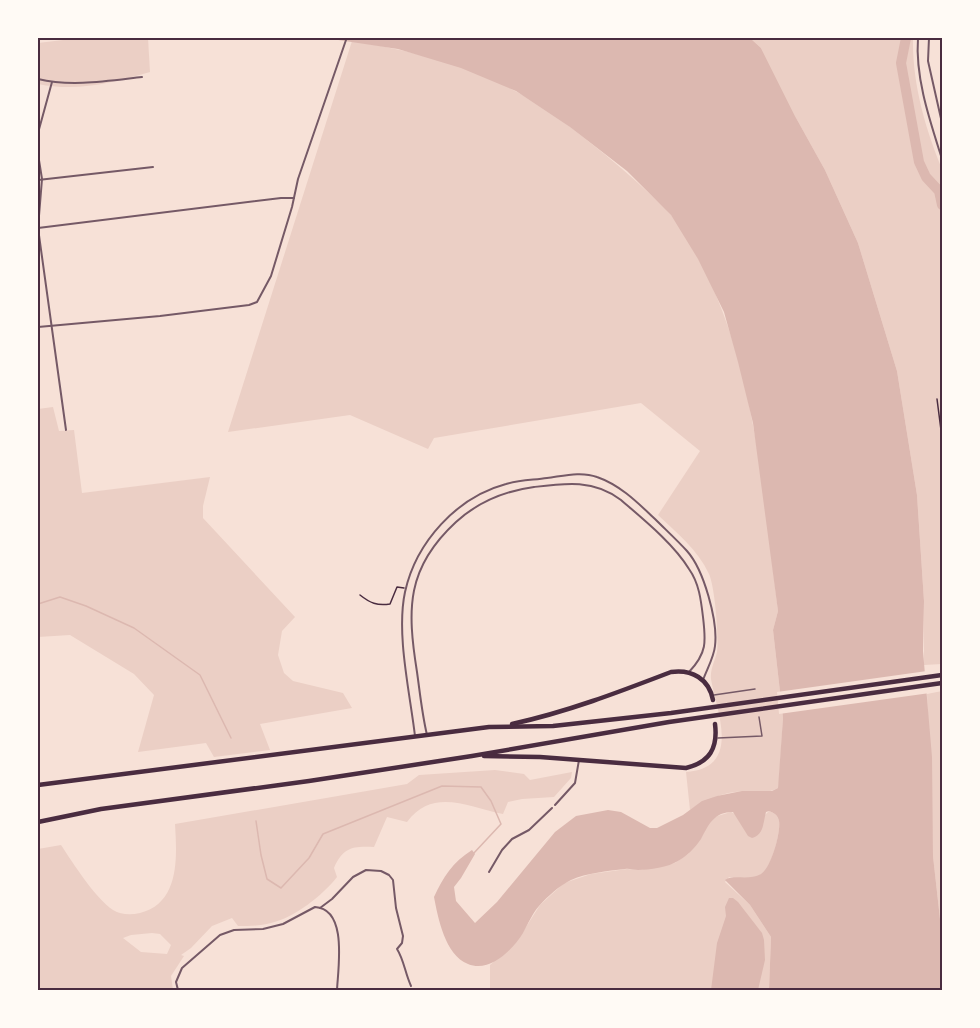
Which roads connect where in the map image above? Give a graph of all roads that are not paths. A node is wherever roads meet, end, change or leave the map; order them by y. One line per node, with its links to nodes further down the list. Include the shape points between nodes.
1 (918, 38): 10 (street, via 920,74)
2 (929, 38): 7 (street, via 928,61)
3 (346, 40): 14 (street)
4 (142, 77): 6 (street)
5 (38, 79): 6 (street)
6 (52, 82): 8 (street)
7 (942, 123)
8 (38, 133)
9 (38, 154): 12 (street)
10 (942, 159)
11 (153, 167): 12 (street)
12 (42, 179): 13 (street); 15 (street)
13 (38, 180)
14 (294, 198): 15 (street); 16 (street, via 271,276 257,302 160,316)
15 (38, 228): 16 (street)
16 (50, 325): 17 (street); 18 (street)
17 (38, 327)
18 (66, 430)
19 (530, 480): 20 (street); 21 (street, via 591,475); 23 (street, via 508,483 479,495)
20 (530, 488): 22 (street, via 584,483 612,493); 24 (street, via 501,493 488,500)
21 (634, 499): 22 (street); 29 (street, via 688,552 705,582 715,638)
22 (628, 506): 27 (street, via 683,560 696,584 705,646)
23 (431, 536): 24 (street); 25 (street, via 411,568 403,604)
24 (438, 540): 26 (street, via 417,577 411,603)
25 (402, 634): 26 (street); 37 (street)
26 (411, 634): 36 (street)
27 (689, 672): 29 (highway); 35 (highway, via 671,672 542,718)
28 (942, 675): 35 (highway, via 671,713 553,726)
29 (703, 680): 32 (highway)
30 (942, 683): 39 (highway)
31 (755, 689): 32 (lane)
32 (713, 698)
33 (759, 717): 38 (lane, via 762,736)
34 (715, 724): 38 (highway)
35 (501, 726): 36 (highway)
36 (427, 735): 37 (highway)
37 (415, 736): 41 (highway)
38 (717, 738): 40 (highway, via 702,762 686,768)
39 (472, 756): 40 (highway); 44 (highway, via 101,809)
40 (579, 760): 42 (street, via 575,783)
41 (38, 785)
42 (555, 805)
43 (552, 808): 45 (street, via 529,830 512,839)
44 (38, 822)
45 (489, 872)
46 (320, 908): 47 (street, via 366,870 389,875 403,936 397,949); 48 (street, via 283,924 220,935 182,968 176,982); 49 (street, via 333,916 339,942)
47 (411, 986)
48 (178, 990)
49 (337, 990)

